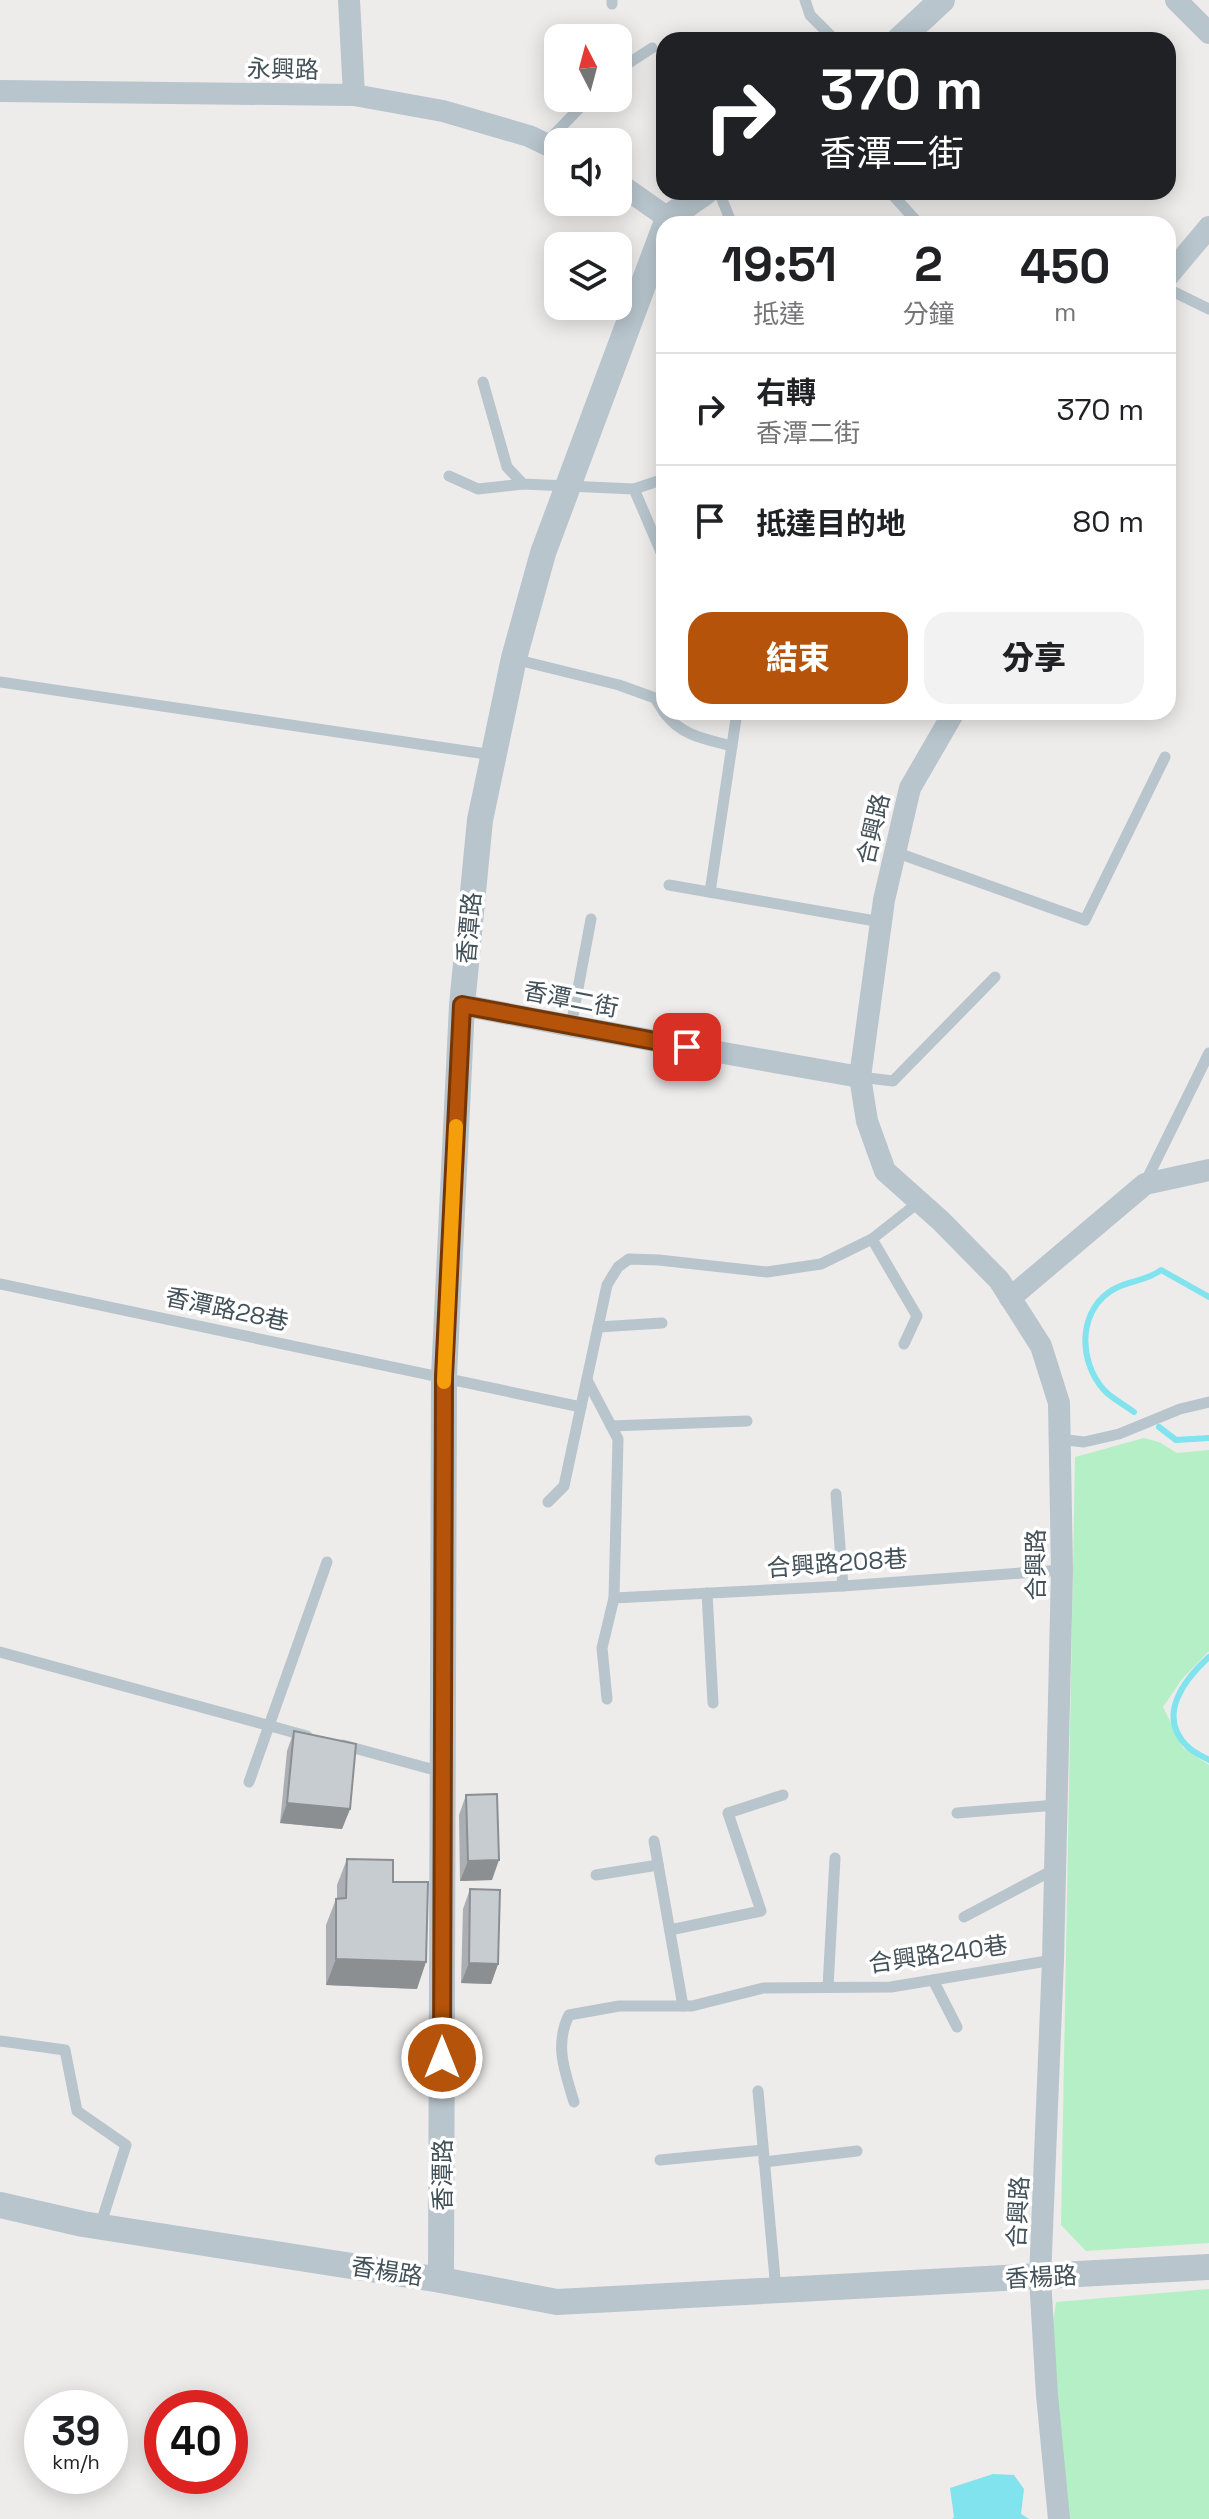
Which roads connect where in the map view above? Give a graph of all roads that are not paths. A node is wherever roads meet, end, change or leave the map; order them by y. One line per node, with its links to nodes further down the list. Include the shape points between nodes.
1 (349, 0): 11 (street)
2 (805, 0): 5 (lane, via 810,15)
3 (942, 0): 6 (street)
4 (1176, 0): 7 (street)
5 (827, 32)
6 (908, 32)
7 (1209, 33)
8 (652, 48): 9 (lane)
9 (632, 61)
10 (0, 91): 11 (street, 永興路)
11 (354, 95): 14 (street, 永興路, via 443,111)
12 (578, 112): 13 (lane)
13 (566, 128)
14 (544, 143)
15 (632, 195): 18 (street)
16 (695, 200): 19 (street)
17 (897, 200): 20 (lane)
18 (657, 216)
19 (676, 216)
20 (912, 216)
21 (1206, 234): 23 (street)
22 (656, 251): 30 (street, 香潭路)
23 (1176, 267)
24 (1176, 293): 25 (lane)
25 (1209, 309)
26 (483, 382): 29 (lane, via 507,467)
27 (449, 476): 29 (lane, via 478,489)
28 (656, 482): 31 (lane)
29 (523, 484): 30 (lane)
30 (570, 484): 31 (lane); 33 (street, 香潭路, via 543,553)
31 (634, 489): 32 (lane)
32 (656, 528)
33 (514, 658): 35 (lane); 40 (street, 香潭路)
34 (0, 682): 40 (lane)
35 (656, 700)
36 (670, 720): 39 (lane, via 689,735)
37 (736, 720): 39 (lane)
38 (949, 720): 42 (street, 合興路, via 910,788)
39 (732, 746): 44 (lane)
40 (493, 755): 48 (street, 香潭路, via 480,820)
41 (1165, 757): 42 (lane, via 1085,920)
42 (895, 852): 46 (street, 合興路)
43 (669, 885): 44 (lane)
44 (710, 892): 46 (lane)
45 (591, 919): 49 (lane)
46 (881, 922): 51 (street, 合興路)
47 (995, 977): 51 (lane, via 893,1081)
48 (462, 1005): 49 (street, 香潭二街); 61 (street, 香潭路)
49 (571, 1026): 51 (street, 香潭二街)
50 (1209, 1053): 53 (lane)
51 (860, 1077): 54 (street, 合興路, via 867,1121 885,1171)
52 (1209, 1170): 53 (street)
53 (1145, 1184): 57 (street)
54 (919, 1202): 55 (lane); 57 (street, 合興路, via 999,1280)
55 (872, 1239): 59 (lane, via 821,1264 767,1272 629,1259 607,1285); 60 (lane, via 917,1316)
56 (0, 1284): 61 (lane, 香潭路28巷)
57 (1010, 1298): 67 (street, 合興路, via 1041,1346 1059,1403)
58 (662, 1323): 59 (lane)
59 (598, 1327): 62 (lane)
60 (904, 1344)
61 (444, 1376): 64 (lane, 香潭路28巷); 81 (street, 香潭路)
62 (587, 1380): 64 (lane); 66 (lane)
63 (1209, 1402): 67 (lane, via 1119,1434 1084,1442)
64 (581, 1407): 69 (lane, via 564,1486)
65 (747, 1421): 66 (lane)
66 (611, 1426): 74 (lane, via 618,1439)
67 (1059, 1439): 71 (street, 合興路)
68 (836, 1494): 72 (lane)
69 (548, 1502)
70 (327, 1562): 78 (lane)
71 (1062, 1570): 72 (lane, 合興路208巷); 84 (street, 合興路)
72 (843, 1586): 73 (lane, 合興路208巷)
73 (707, 1593): 74 (lane, 合興路208巷); 77 (lane)
74 (614, 1598): 76 (lane, via 602,1648)
75 (0, 1652): 78 (lane)
76 (607, 1699)
77 (713, 1703)
78 (269, 1725): 79 (lane); 82 (lane)
79 (313, 1737)
80 (327, 1741): 81 (lane)
81 (443, 1773): 108 (street, 香潭路)
82 (249, 1782)
83 (783, 1795): 92 (lane, via 728,1813 761,1911)
84 (1056, 1805): 85 (lane); 89 (street, 合興路)
85 (957, 1813)
86 (654, 1841): 88 (lane)
87 (835, 1858): 95 (lane)
88 (658, 1865): 90 (lane); 92 (lane)
89 (1055, 1869): 91 (lane); 93 (street, 合興路)
90 (596, 1875)
91 (964, 1917)
92 (670, 1930): 96 (lane)
93 (1053, 1960): 94 (lane, 合興路240巷); 107 (street, 合興路)
94 (933, 1980): 95 (lane, 合興路240巷, via 891,1987); 97 (lane)
95 (828, 1987): 96 (lane, 合興路240巷, via 763,1988)
96 (683, 2006): 100 (lane, 合興路240巷, via 619,2006 569,2015 562,2029 561,2060)
97 (957, 2027)
98 (0, 2041): 105 (lane, via 65,2050 77,2111 126,2145)
99 (758, 2091): 102 (lane)
100 (574, 2102)
101 (857, 2151): 102 (lane)
102 (764, 2156): 103 (lane); 109 (lane)
103 (660, 2160)
104 (0, 2205): 105 (street, 香楊路)
105 (99, 2226): 108 (street, 香楊路)
106 (1209, 2267): 107 (street, 香楊路)
107 (1040, 2278): 109 (street, 香楊路); 110 (street, 合興路)
108 (441, 2280): 109 (street, 香楊路, via 557,2302)
109 (776, 2291)
110 (1059, 2519)

